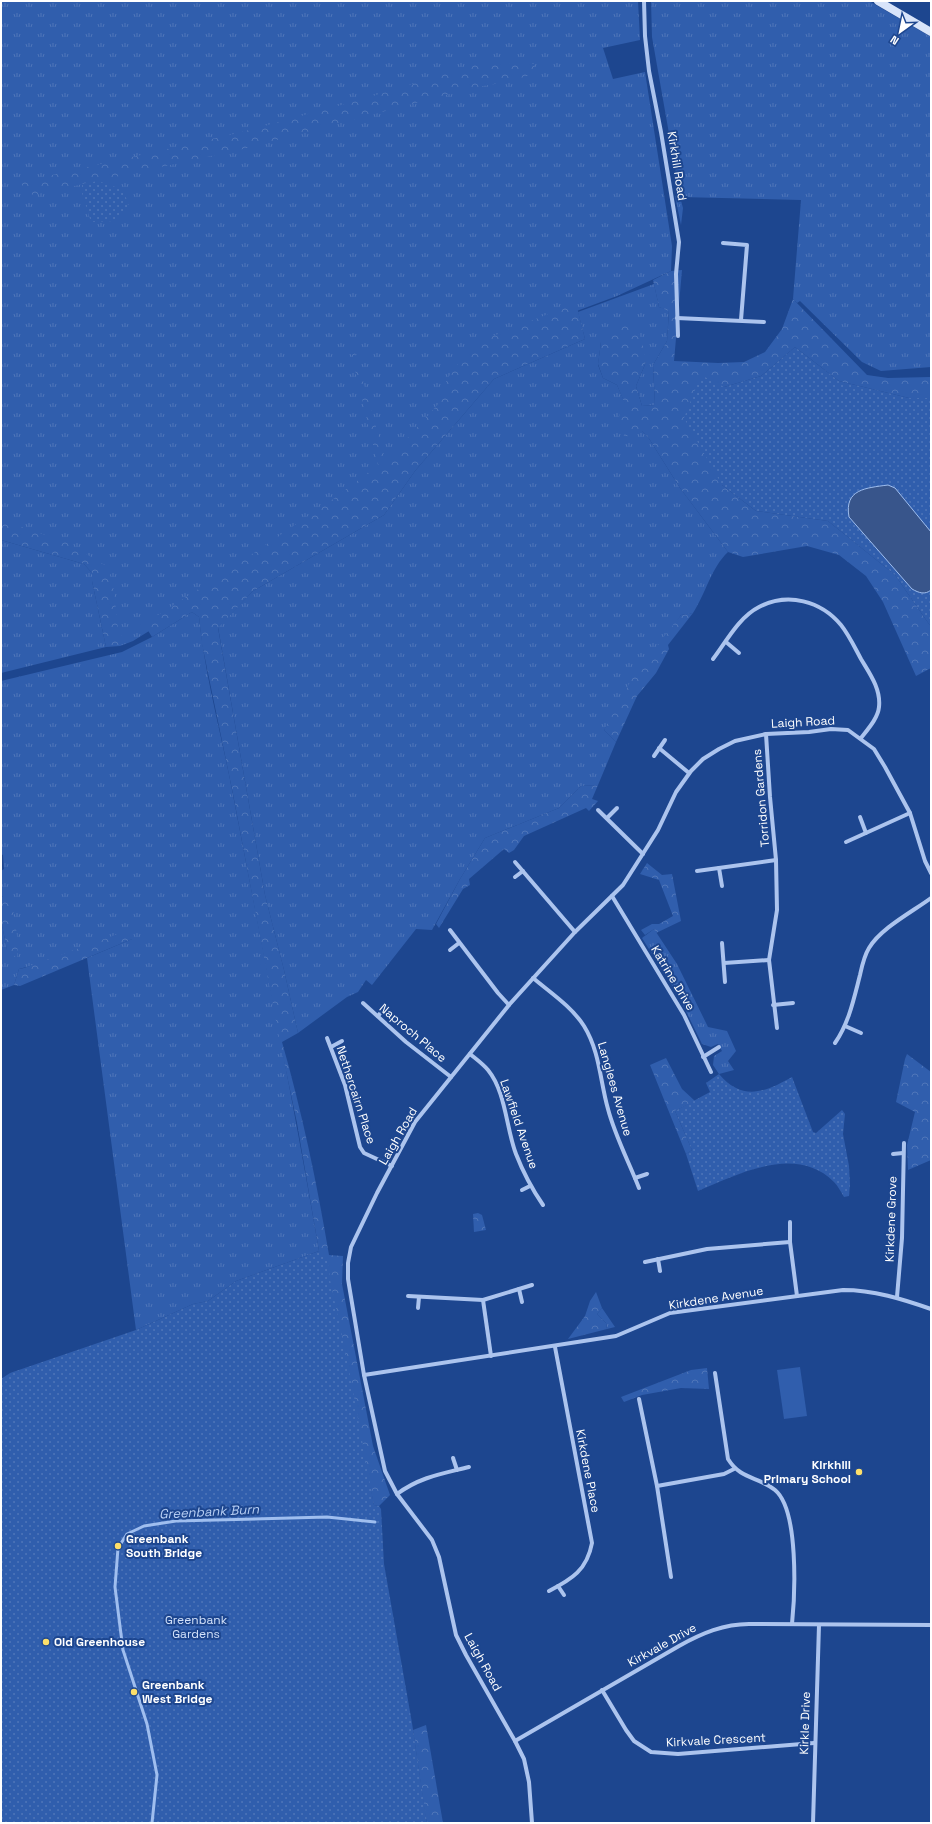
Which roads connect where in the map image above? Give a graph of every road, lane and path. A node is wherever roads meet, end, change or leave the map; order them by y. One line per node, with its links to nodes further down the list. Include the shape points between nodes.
1 (644, 1): 5 (street, Kirkhill Road, via 649,71 679,242 676,274)
2 (878, 1): 3 (street)
3 (931, 32)
4 (723, 243): 6 (street, via 747,245)
5 (677, 318): 6 (street); 8 (street, Kirkhill Road)
6 (742, 320): 7 (street)
7 (764, 322)
8 (678, 336)
9 (726, 642): 10 (street); 11 (street); 13 (street, via 746,617 758,607 773,602 787,599 804,601 825,610 842,626 878,692 879,708)
10 (739, 653)
11 (713, 659)
12 (766, 734): 13 (street, Laigh Road, via 831,729 848,730); 17 (street, Laigh Road, via 735,741 719,749 703,759); 26 (street, Torridon Gardens)
13 (861, 738): 20 (street, Laigh Road, via 874,749)
14 (665, 740): 15 (street)
15 (659, 748): 16 (street); 17 (street)
16 (654, 756)
17 (689, 773): 25 (street, Laigh Road)
18 (617, 808): 22 (street)
19 (598, 810): 22 (street)
20 (910, 813): 23 (street); 31 (street, Laigh Road)
21 (860, 817): 23 (street)
22 (607, 818): 25 (street)
23 (866, 833): 24 (street)
24 (846, 842)
25 (642, 854): 34 (street, Laigh Road, via 629,876)
26 (776, 860): 28 (street, Torridon Gardens); 41 (street, Torridon Gardens, via 777,910)
27 (515, 862): 29 (street)
28 (719, 868): 30 (street, Torridon Gardens); 33 (street)
29 (523, 871): 32 (street); 37 (street)
30 (697, 871)
31 (931, 873)
32 (515, 877)
33 (722, 886)
34 (612, 896): 37 (street, Laigh Road); 60 (street, Katrine Drive, via 684,1015)
35 (931, 898): 51 (street, via 884,932 869,947)
36 (450, 930): 38 (street)
37 (574, 932): 43 (street, Laigh Road)
38 (459, 943): 40 (street); 47 (street)
39 (722, 943): 42 (street)
40 (450, 950)
41 (769, 960): 42 (street); 48 (street, Torridon Gardens)
42 (724, 963): 44 (street)
43 (533, 978): 47 (street, Laigh Road); 68 (street, Langlees Avenue, via 573,1012 590,1035 607,1107)
44 (725, 982)
45 (793, 1003): 48 (street)
46 (364, 1004): 50 (street, Naproch Place)
47 (509, 1005): 59 (street, Laigh Road)
48 (774, 1005): 52 (street, Torridon Gardens)
49 (386, 1006): 50 (street)
50 (378, 1016): 62 (street, Naproch Place)
51 (845, 1026): 53 (street); 56 (street)
52 (777, 1028)
53 (861, 1033)
54 (327, 1038): 57 (street, Nethercairn Place)
55 (342, 1042): 57 (street)
56 (835, 1043)
57 (331, 1047): 66 (street, Nethercairn Place, via 345,1085 360,1147 364,1153)
58 (719, 1047): 60 (street)
59 (470, 1054): 62 (street, Laigh Road); 69 (street, Lawfield Avenue, via 488,1070 493,1079 503,1104 508,1131)
60 (703, 1056): 61 (street, Katrine Drive)
61 (711, 1072)
62 (451, 1077): 66 (street, Laigh Road, via 415,1122)
63 (904, 1143): 64 (street, Kirkdene Grove)
64 (903, 1153): 65 (street); 83 (street, Kirkdene Grove, via 902,1238)
65 (893, 1154)
66 (392, 1166): 91 (street, Laigh Road, via 360,1226 348,1263 348,1279)
67 (647, 1174): 68 (street)
68 (635, 1178): 70 (street, Langlees Avenue)
69 (530, 1186): 71 (street, Lawfield Avenue); 72 (street, Lawfield Avenue)
70 (639, 1188)
71 (522, 1190)
72 (543, 1205)
73 (790, 1222): 74 (street)
74 (790, 1242): 75 (street, via 707,1249); 82 (street)
75 (658, 1260): 76 (street); 77 (street)
76 (645, 1262)
77 (660, 1270)
78 (532, 1285): 79 (street)
79 (519, 1289): 84 (street); 85 (street)
80 (408, 1296): 81 (street)
81 (419, 1296): 84 (street); 86 (street)
82 (797, 1296): 83 (street, Kirkdene Avenue, via 858,1290); 88 (street, Kirkdene Avenue, via 670,1313 616,1336)
83 (896, 1297): 87 (street, Kirkdene Avenue)
84 (483, 1300): 89 (street)
85 (522, 1302)
86 (418, 1308)
87 (931, 1309)
88 (555, 1347): 89 (street, Kirkdene Avenue); 100 (street, Kirkdene Place, via 592,1543 589,1557 583,1567)
89 (491, 1356): 91 (street, Kirkdene Avenue)
90 (715, 1373): 95 (street, via 725,1450)
91 (364, 1375): 98 (street, Laigh Road, via 385,1470)
92 (639, 1399): 97 (street)
93 (453, 1458): 96 (street)
94 (469, 1467): 96 (street)
95 (734, 1469): 97 (street, via 724,1474); 103 (street, via 745,1476 764,1482 776,1491 787,1512 795,1557)
96 (457, 1470): 98 (street, via 424,1478)
97 (657, 1486): 99 (street)
98 (397, 1494): 107 (street, Laigh Road, via 432,1540 439,1557 456,1634)
99 (671, 1577)
100 (558, 1586): 101 (street, Kirkdene Place); 102 (street)
101 (549, 1591)
102 (564, 1595)
103 (792, 1624): 104 (street, Kirkvale Drive); 106 (street, Kirkvale Drive, via 724,1626 699,1635)
104 (819, 1625): 105 (street, Kirkvale Drive); 108 (street, Kirkle Drive)
105 (931, 1625)
106 (602, 1690): 107 (street, Kirkvale Drive); 108 (street, Kirkvale Crescent, via 634,1741 651,1752 678,1754)
107 (515, 1741): 109 (street, Laigh Road, via 524,1759 529,1782)
108 (814, 1743): 110 (street, Kirkle Drive)
109 (532, 1823)
110 (813, 1823)

